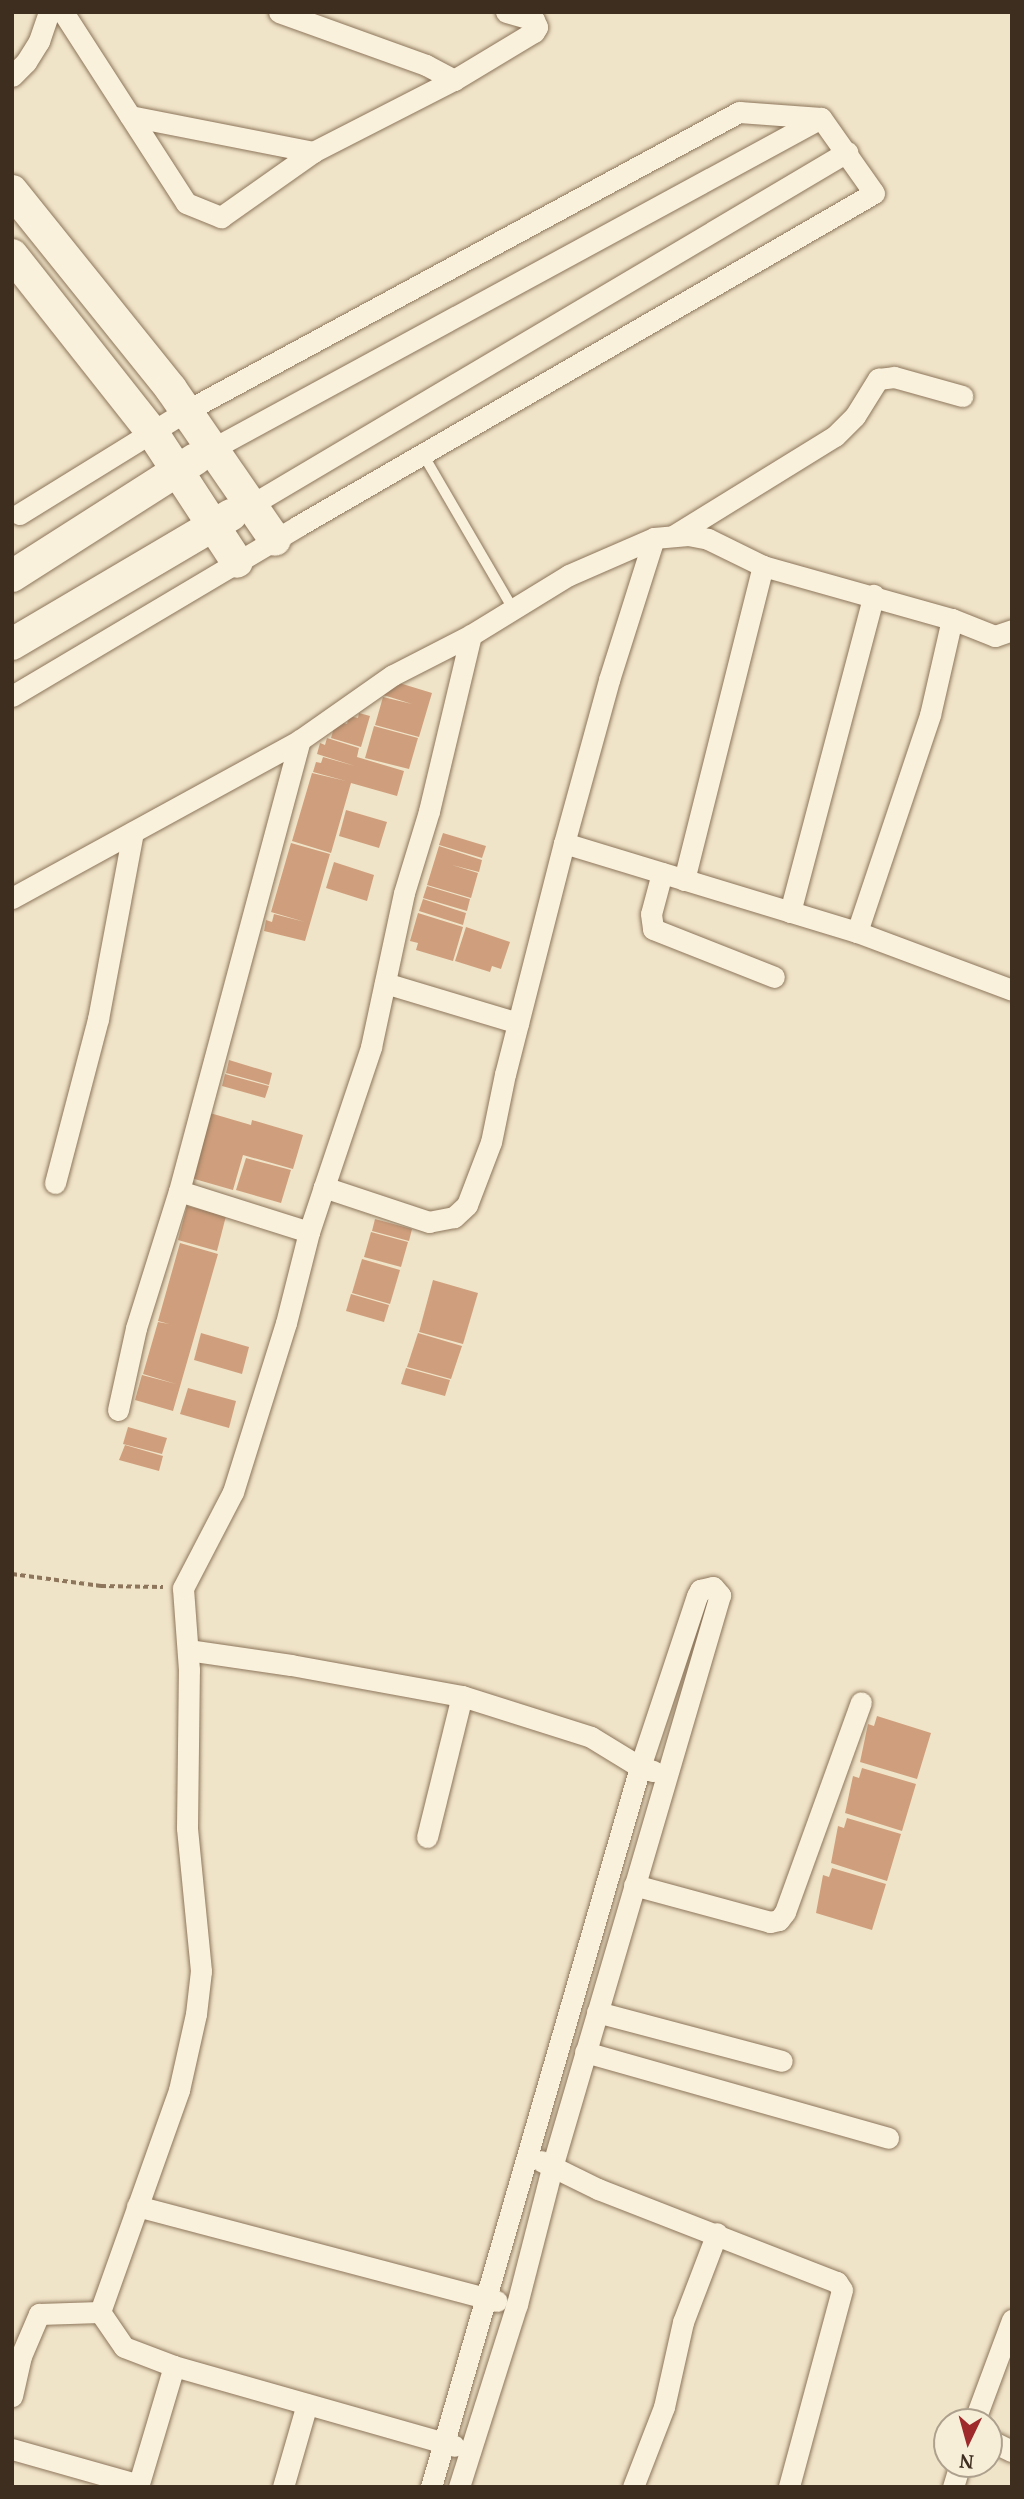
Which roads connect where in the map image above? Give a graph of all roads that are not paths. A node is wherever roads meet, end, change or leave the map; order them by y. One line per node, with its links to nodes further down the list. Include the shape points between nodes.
1 (49, 12): 5 (street, via 26,62)
2 (63, 12): 7 (street)
3 (506, 12): 6 (street, via 534,20 537,27)
4 (288, 14): 6 (street, via 426,65)
5 (12, 76)
6 (454, 80): 9 (street)
7 (130, 116): 9 (street); 9 (street, via 186,203 220,217)
8 (821, 118): 10 (street); 14 (street, via 738,112); 16 (street)
9 (313, 152)
10 (846, 152): 17 (street, via 874,193); 19 (street)
11 (12, 191): 14 (street)
12 (12, 256): 15 (street)
13 (962, 396): 22 (street, via 894,377 878,379 855,416 835,436)
14 (186, 411): 15 (street); 16 (street)
15 (152, 432): 18 (street); 20 (street)
16 (212, 449): 18 (street); 19 (street)
17 (424, 456): 23 (street); 28 (lane)
18 (178, 470): 21 (street); 26 (street)
19 (251, 505): 21 (street); 23 (street)
20 (15, 512)
21 (213, 525): 24 (street); 32 (street)
22 (664, 537): 25 (street, via 708,539); 28 (street, via 569,575); 36 (street, via 609,680)
23 (275, 540): 24 (street)
24 (237, 562): 33 (street)
25 (763, 566): 27 (street); 38 (street)
26 (12, 576)
27 (874, 595): 29 (street); 40 (street)
28 (513, 609): 31 (street)
29 (952, 619): 30 (street, via 995,636); 41 (street, via 930,715)
30 (1012, 630)
31 (471, 635): 34 (street, via 393,676); 43 (street)
32 (12, 644)
33 (12, 696)
34 (300, 740): 35 (street); 48 (street)
35 (133, 832): 39 (street); 46 (street, via 98,1019)
36 (564, 843): 37 (street); 45 (street)
37 (662, 873): 38 (street); 42 (street, via 651,914 653,929)
38 (684, 880): 40 (street)
39 (12, 898)
40 (790, 912): 41 (street)
41 (857, 932): 44 (street)
42 (774, 977)
43 (385, 982): 45 (street); 47 (street, via 372,1047)
44 (1012, 990)
45 (519, 1023): 47 (street, via 491,1142 467,1205 454,1217 429,1222)
46 (55, 1184)
47 (324, 1187): 49 (street)
48 (179, 1191): 49 (street); 50 (street, via 136,1328)
49 (309, 1232): 51 (street, via 233,1492 183,1588)
50 (118, 1410)
51 (188, 1650): 52 (street); 64 (street, via 187,1828 201,1971 179,2090)
52 (462, 1696): 54 (street, via 591,1737); 56 (street)
53 (861, 1702): 57 (street, via 779,1920 770,1922)
54 (640, 1766): 55 (street); 55 (street, via 700,1590 713,1587 720,1595); 62 (street)
55 (666, 1774): 57 (street)
56 (427, 1838)
57 (634, 1885): 58 (street)
58 (597, 2012): 59 (street); 60 (street)
59 (585, 2052): 61 (street); 63 (street)
60 (782, 2061)
61 (888, 2138)
62 (526, 2156): 63 (street); 66 (street)
63 (553, 2164): 65 (street, via 597,2189); 67 (street)
64 (137, 2206): 66 (street); 68 (street)
65 (717, 2233): 81 (street, via 683,2322 664,2407); 82 (street, via 837,2282 842,2290)
66 (485, 2298): 67 (street); 74 (street)
67 (517, 2304): 76 (street)
68 (100, 2312): 70 (street, via 124,2347); 71 (street, via 39,2314 21,2356)
69 (1012, 2320): 73 (street)
70 (174, 2366): 72 (street); 77 (street)
71 (12, 2396)
72 (307, 2404): 74 (street); 78 (street)
73 (979, 2408)
74 (444, 2442): 76 (street); 79 (street)
75 (12, 2449): 77 (street)
76 (469, 2453): 80 (street)
77 (139, 2486)
78 (284, 2487)
79 (431, 2487)
80 (459, 2487)
81 (633, 2487)
82 (789, 2487)

